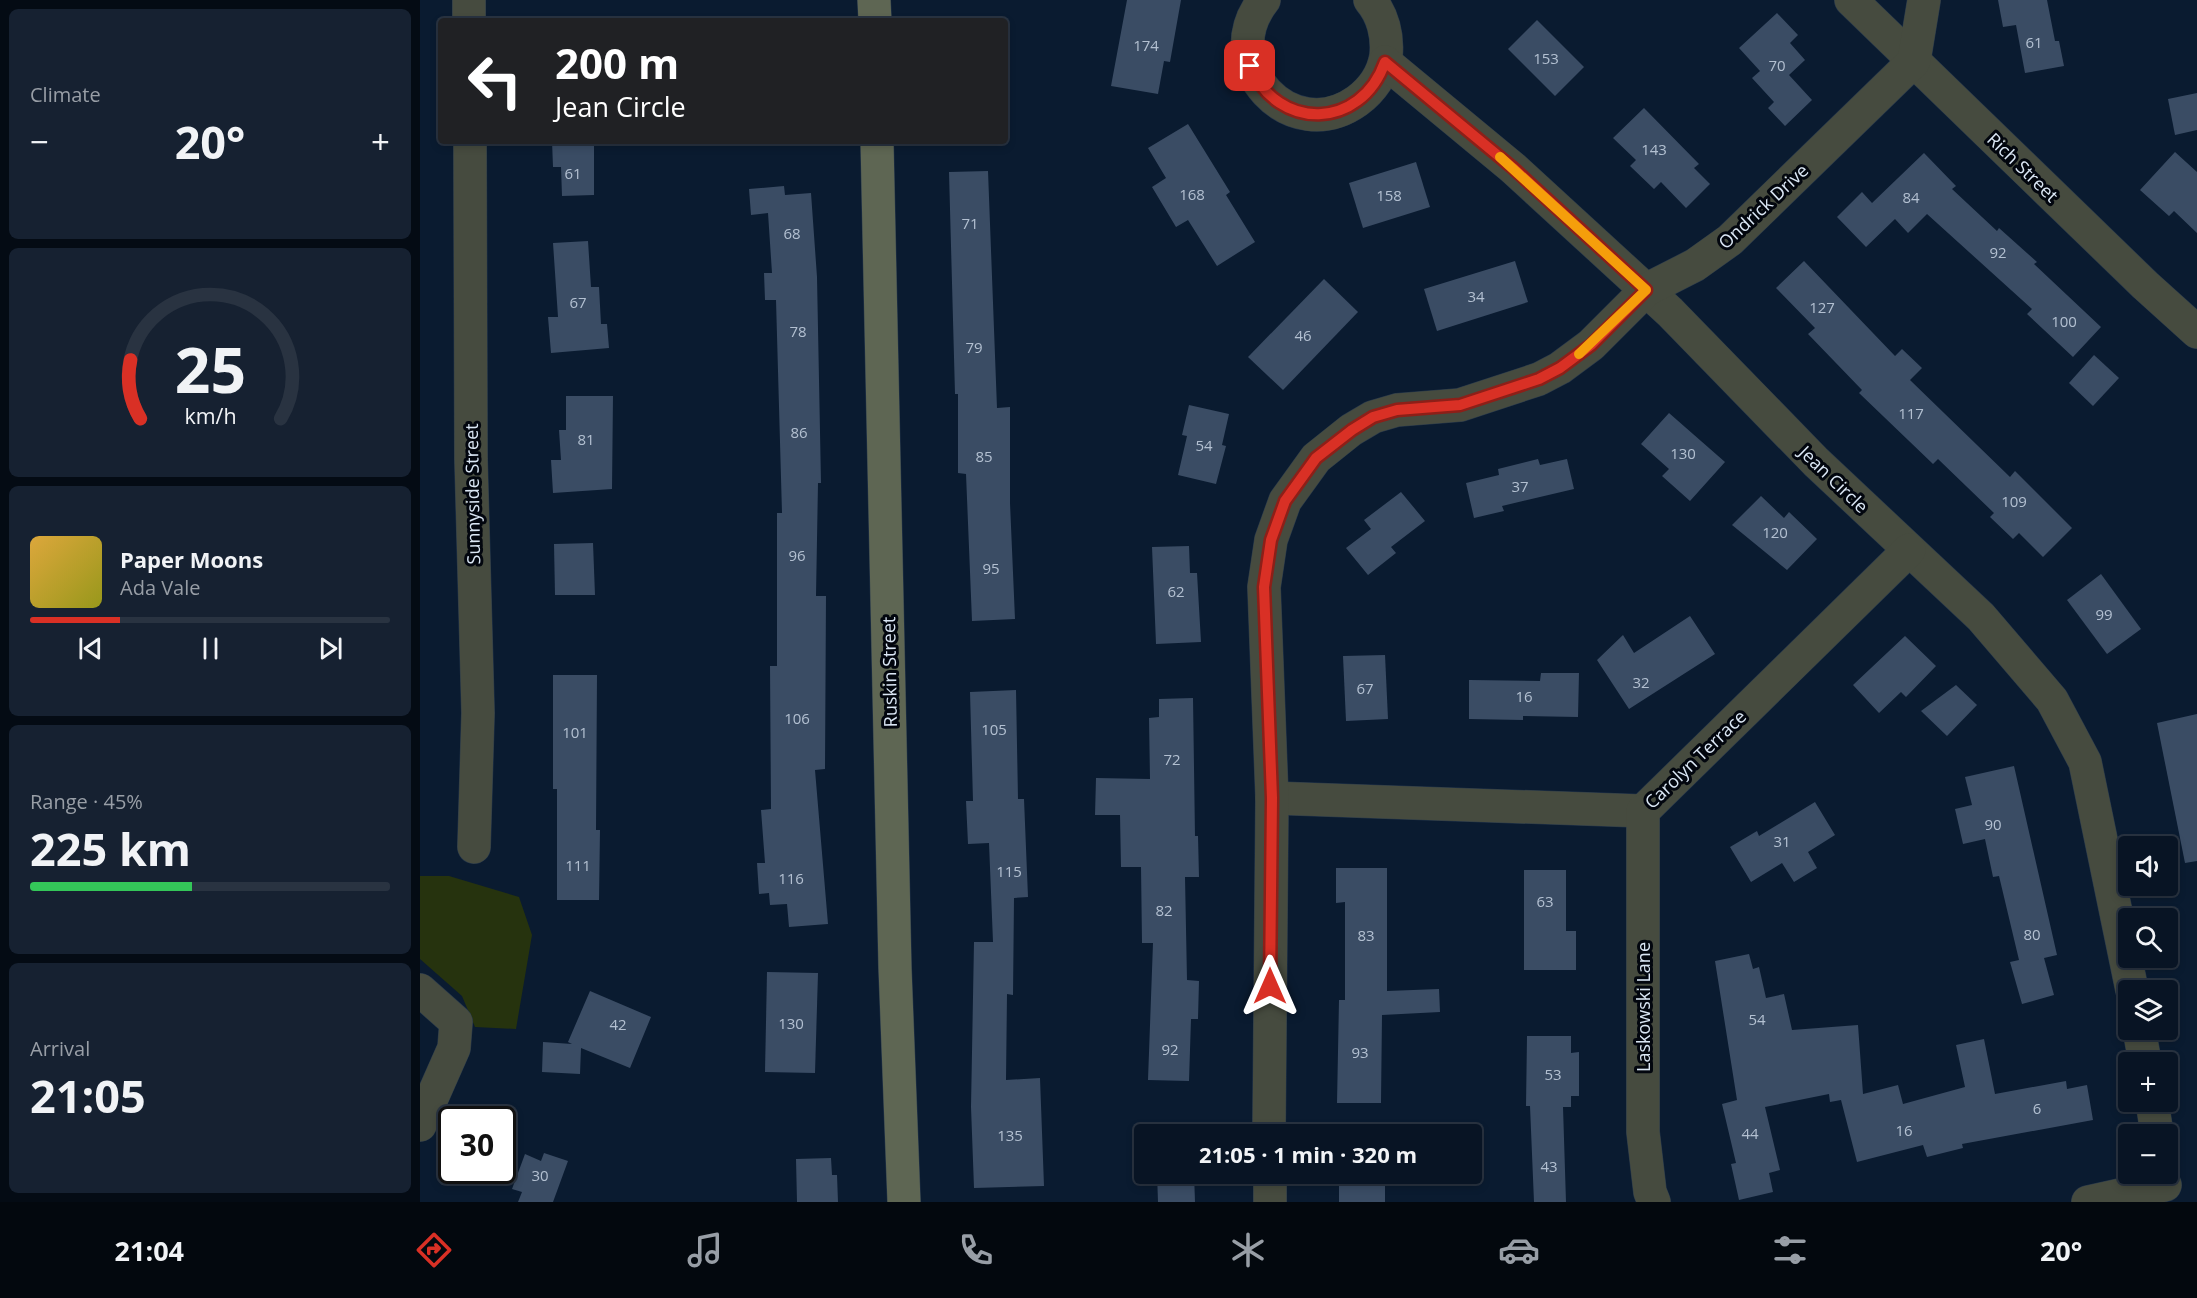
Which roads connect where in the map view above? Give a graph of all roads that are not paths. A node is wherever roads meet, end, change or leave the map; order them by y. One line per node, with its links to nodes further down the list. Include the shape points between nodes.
1 (469, 0): 7 (street)
2 (874, 0): 8 (street)
3 (1264, 0): 10 (street, via 1248,36 1250,66 1268,95 1286,108 1319,115 1341,110 1369,91)
4 (1370, 0): 10 (street, via 1386,32)
5 (1851, 0): 9 (street, Rich Street)
6 (1924, 0): 9 (street)
7 (469, 18)
8 (875, 18)
9 (1914, 61): 13 (street, Ondrick Drive, via 1730,240 1695,265); 14 (street, Rich Street)
10 (1385, 62): 13 (street, Jean Circle, via 1513,168)
11 (470, 144): 18 (street, Sunnyside Street, via 471,459 478,713)
12 (877, 144): 25 (street, Ruskin Street)
13 (1646, 290): 15 (street, Jean Circle, via 1816,462); 16 (street, Ondrick Drive, via 1591,345 1539,379 1460,405 1397,410 1373,417 1316,458 1285,501 1271,540 1264,587)
14 (2197, 332)
15 (1910, 550): 17 (street, Carolyn Terrace); 19 (street, Jean Circle, via 1981,616 2052,700 2085,762)
16 (1272, 798): 17 (street, Carolyn Terrace); 21 (street, Ondrick Drive)
17 (1642, 811): 27 (street, Laskowski Lane, via 1643,1132)
18 (474, 847)
19 (2130, 980)
20 (420, 990): 22 (street, via 456,1022 454,1048)
21 (1269, 1124)
22 (420, 1125)
23 (1270, 1184): 26 (street)
24 (2165, 1187): 28 (street)
25 (904, 1202)
26 (1270, 1202)
27 (1654, 1202)
28 (2088, 1202)

